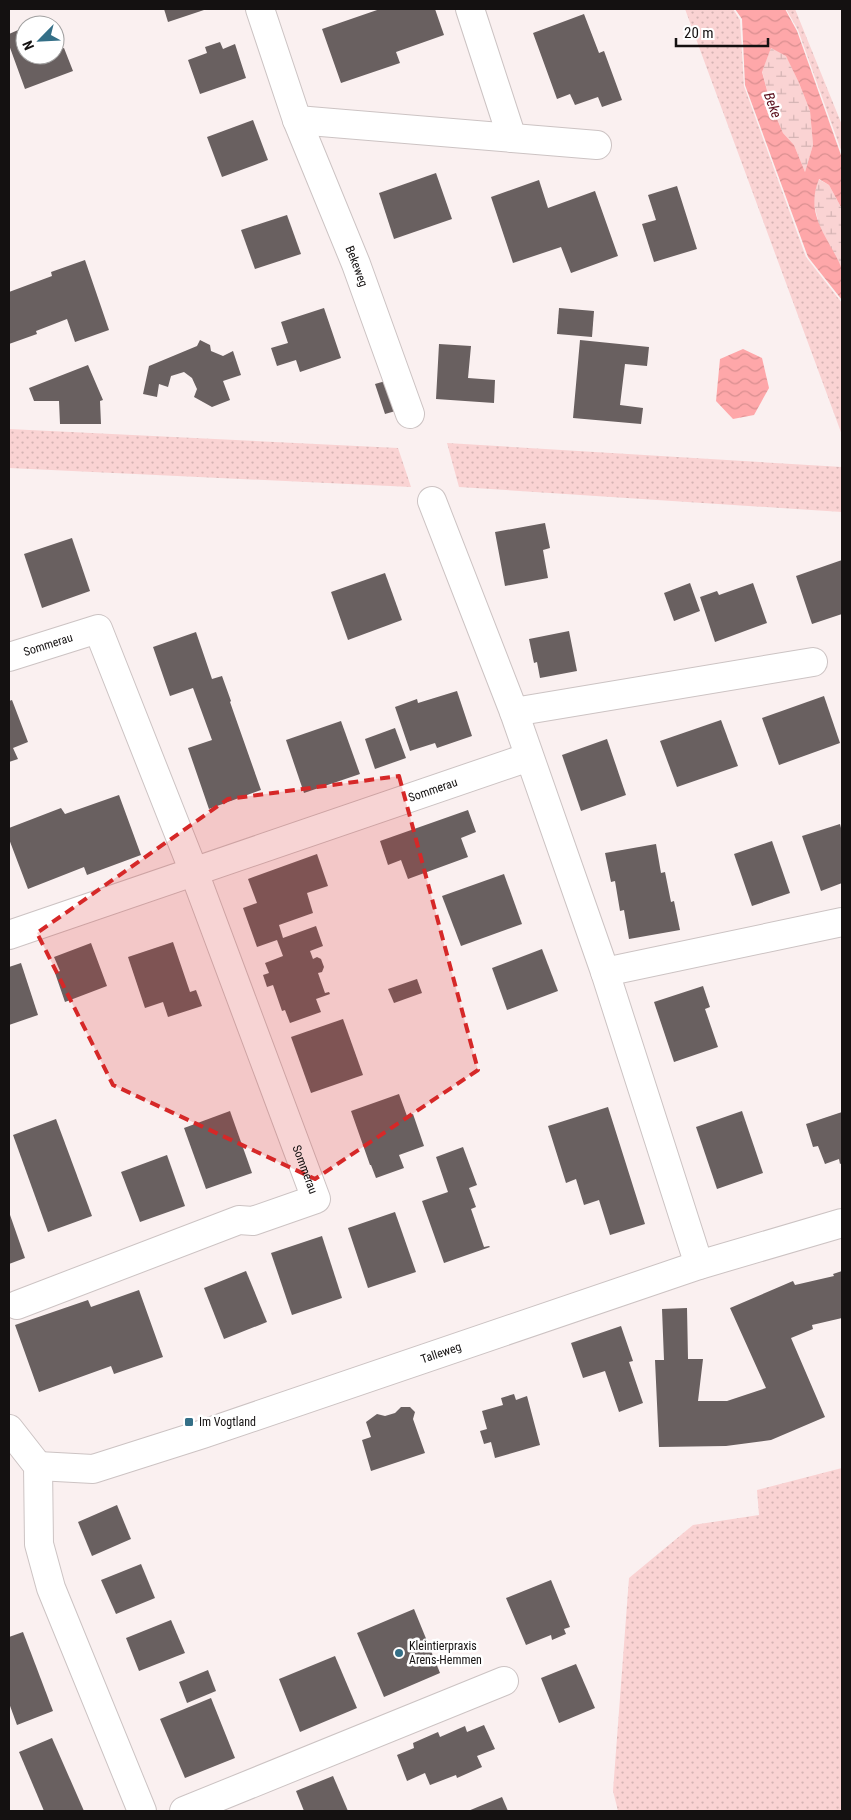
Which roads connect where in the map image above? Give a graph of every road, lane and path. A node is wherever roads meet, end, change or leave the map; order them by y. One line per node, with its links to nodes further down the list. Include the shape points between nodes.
1 (260, 9): 3 (street, Bekeweg)
2 (470, 9): 4 (street)
3 (297, 120): 4 (street); 6 (street, Bekeweg, via 356,264)
4 (512, 138): 5 (street)
5 (597, 145)
6 (410, 414)
7 (432, 501): 10 (street)
8 (9, 657): 12 (street, Sommerau, via 98,629)
9 (813, 662): 10 (street)
10 (514, 712): 11 (street)
11 (529, 757): 12 (street, Sommerau); 15 (street)
12 (194, 872): 14 (street, Sommerau); 18 (street, Sommerau, via 316,1199 253,1221 239,1220)
13 (842, 922): 15 (street)
14 (9, 936)
15 (605, 972): 17 (street)
16 (842, 1224): 17 (street, Talleweg)
17 (699, 1265): 20 (street, Talleweg, via 93,1470)
18 (17, 1305)
19 (9, 1429): 20 (street)
20 (38, 1466): 22 (street, via 39,1544 51,1588)
21 (504, 1681): 23 (street)
22 (142, 1811)
23 (184, 1811)

